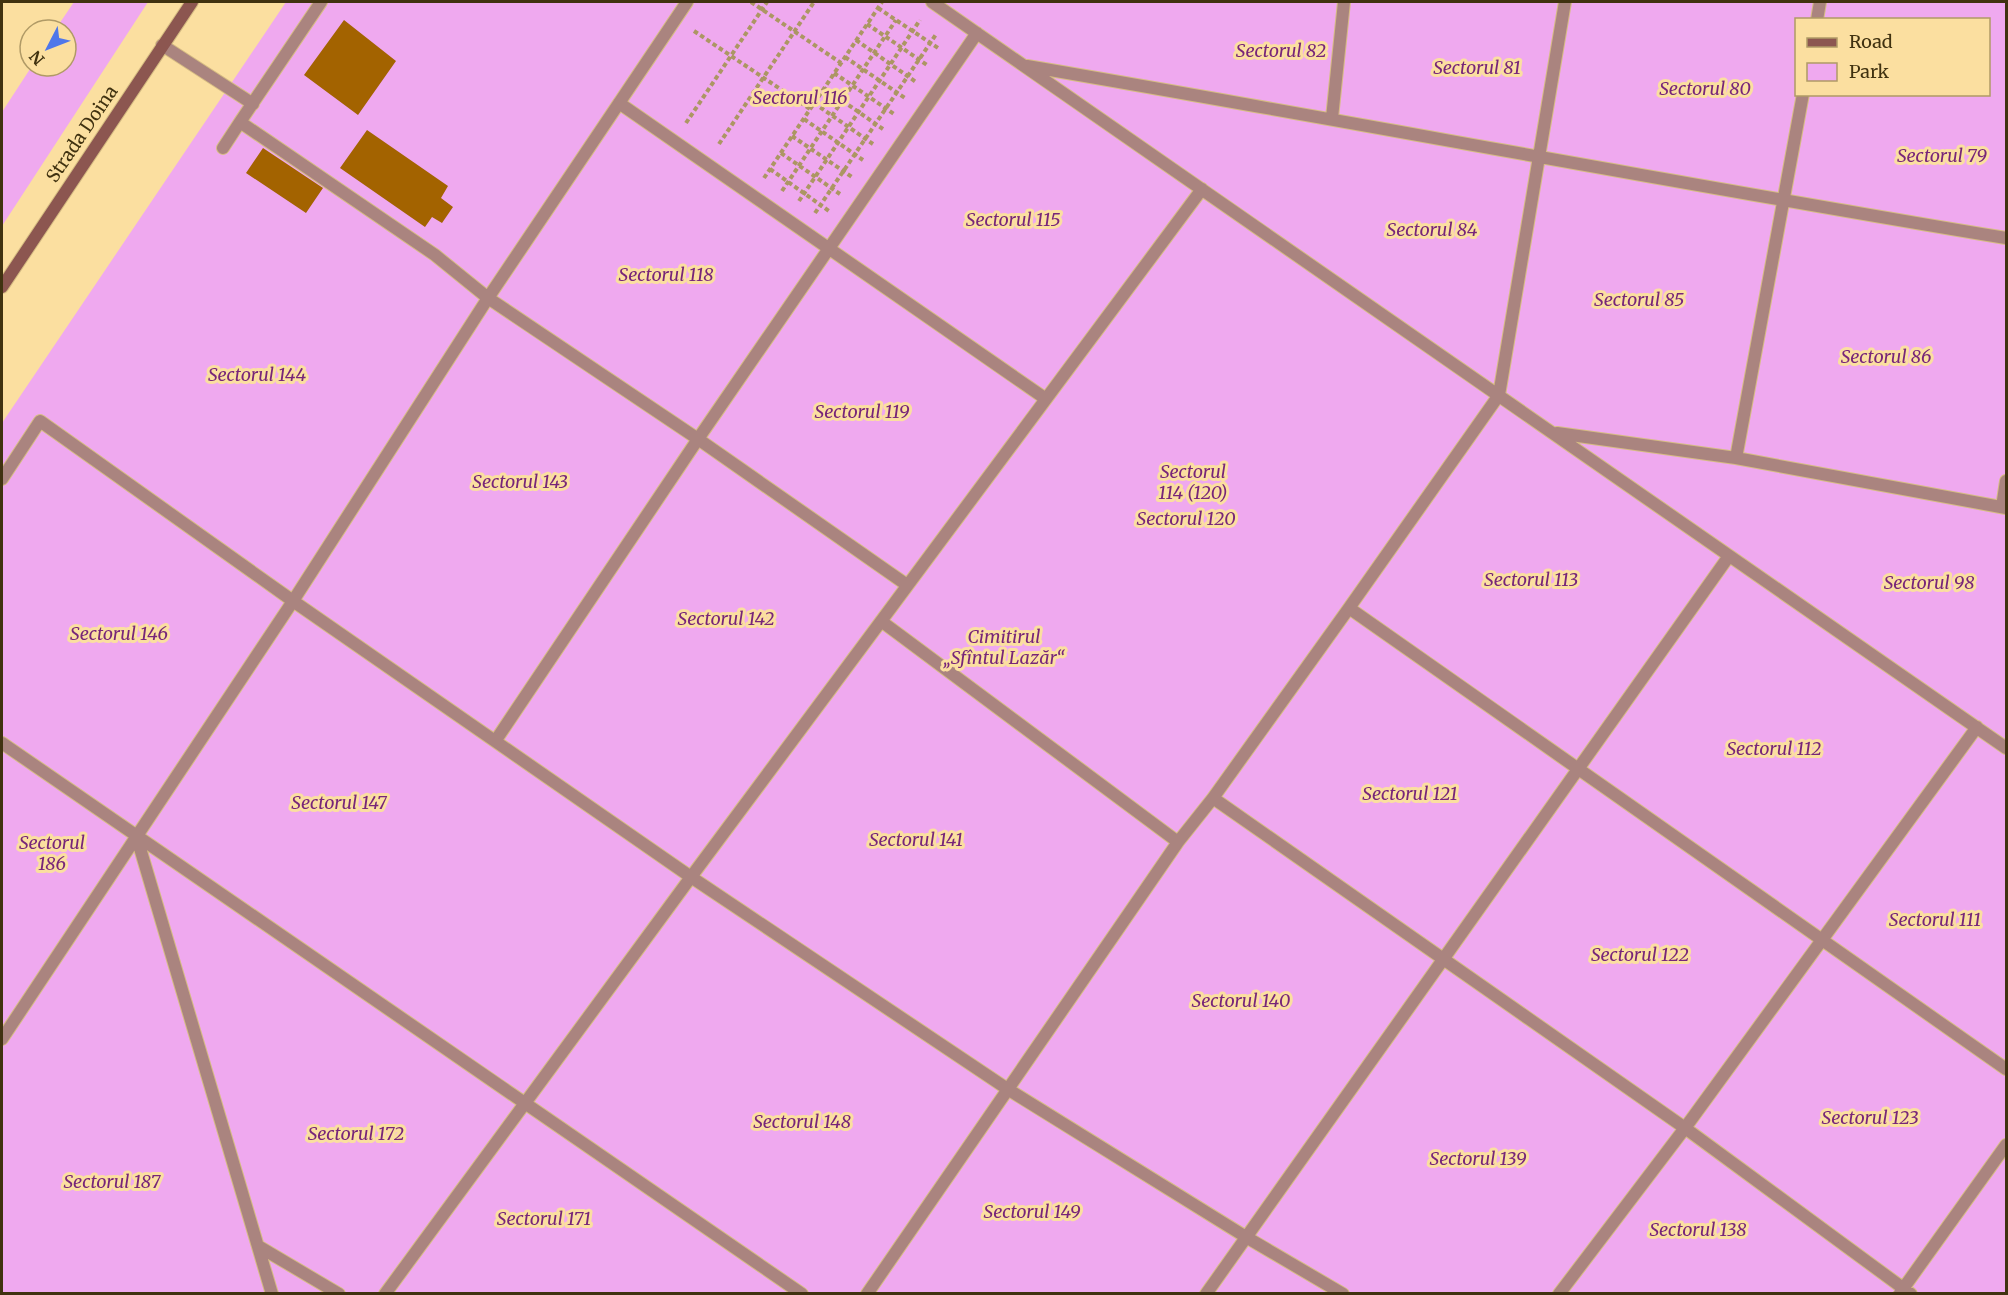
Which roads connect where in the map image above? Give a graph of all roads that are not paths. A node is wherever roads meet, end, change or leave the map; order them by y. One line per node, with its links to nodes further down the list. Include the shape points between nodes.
1 (192, 2): 10 (main road, Strada Doina)
2 (321, 2): 14 (lane)
3 (687, 2): 13 (lane)
4 (932, 2): 9 (lane)
5 (1344, 2): 15 (lane)
6 (1565, 2): 18 (lane)
7 (1820, 2): 8 (lane)
8 (1817, 18)
9 (977, 33): 11 (lane); 22 (lane)
10 (162, 45): 14 (lane); 23 (main road, Strada Doina)
11 (1021, 65): 15 (lane); 19 (lane)
12 (1803, 96): 20 (lane)
13 (619, 103): 22 (lane); 24 (lane)
14 (253, 104): 16 (lane)
15 (1332, 118): 18 (lane)
16 (240, 122): 17 (lane); 24 (lane, via 435,255)
17 (223, 148)
18 (1539, 155): 20 (lane); 25 (lane)
19 (1202, 189): 25 (lane); 26 (lane)
20 (1784, 201): 21 (lane); 29 (lane)
21 (2007, 238)
22 (830, 249): 26 (lane); 28 (lane)
23 (2, 287)
24 (488, 298): 28 (lane); 35 (lane)
25 (1499, 395): 27 (lane); 36 (lane)
26 (1046, 399): 34 (lane)
27 (1552, 432): 29 (lane); 33 (lane)
28 (698, 439): 34 (lane); 39 (lane)
29 (1736, 458): 32 (lane)
30 (2, 479): 35 (lane, via 40,421)
31 (2007, 481): 32 (lane)
32 (2004, 507)
33 (1730, 556): 38 (lane); 42 (lane)
34 (907, 585): 37 (lane)
35 (293, 601): 39 (lane); 44 (lane)
36 (1349, 608): 42 (lane); 43 (lane)
37 (881, 621): 45 (lane); 46 (lane)
38 (1977, 727): 41 (lane); 47 (lane)
39 (496, 740): 46 (lane)
40 (2, 743): 44 (lane)
41 (2007, 748)
42 (1579, 769): 47 (lane); 48 (lane)
43 (1213, 798): 45 (lane); 48 (lane)
44 (136, 838): 49 (lane); 52 (lane); 56 (lane)
45 (1178, 842): 51 (lane)
46 (690, 877): 51 (lane); 52 (lane)
47 (1822, 940): 50 (lane); 53 (lane)
48 (1444, 960): 53 (lane); 55 (lane)
49 (2, 1039)
50 (2007, 1069)
51 (1009, 1090): 55 (lane); 62 (lane)
52 (525, 1102): 60 (lane); 61 (lane)
53 (1685, 1128): 57 (lane); 65 (lane)
54 (2007, 1145): 57 (lane)
55 (1246, 1238): 63 (lane); 64 (lane)
56 (258, 1246): 58 (lane); 59 (lane)
57 (1904, 1292)
58 (272, 1293)
59 (339, 1293)
60 (385, 1293)
61 (802, 1293)
62 (867, 1293)
63 (1206, 1293)
64 (1343, 1293)
65 (1558, 1293)

